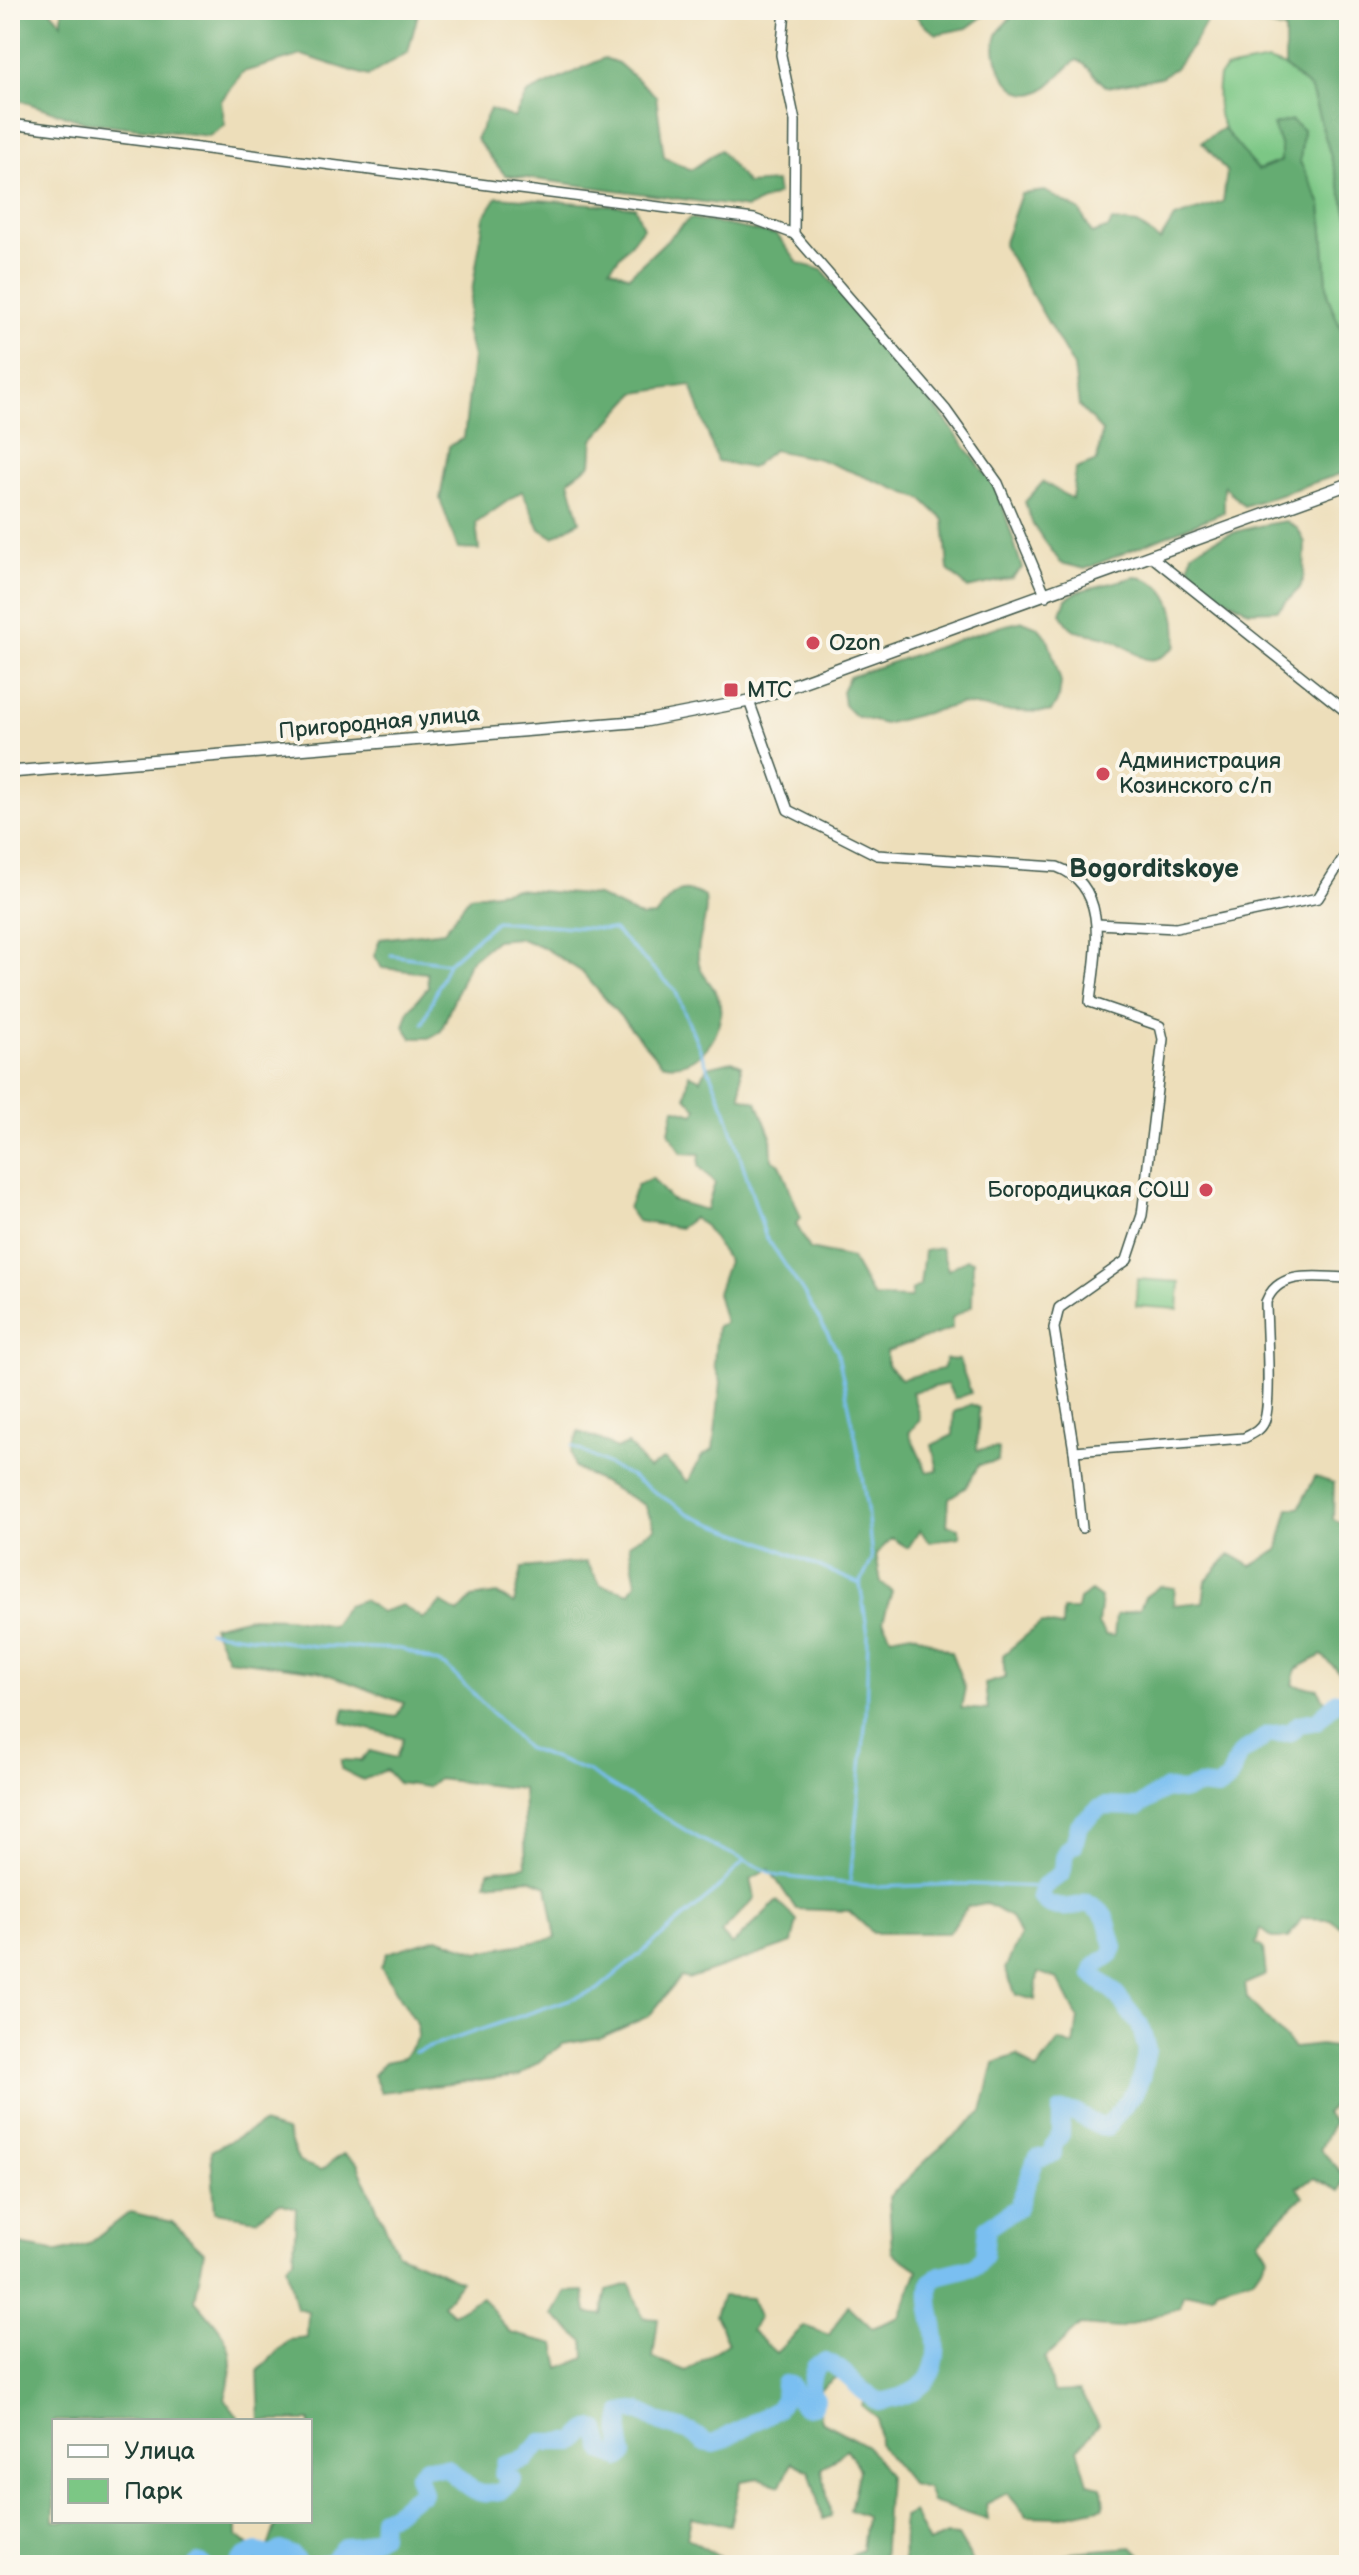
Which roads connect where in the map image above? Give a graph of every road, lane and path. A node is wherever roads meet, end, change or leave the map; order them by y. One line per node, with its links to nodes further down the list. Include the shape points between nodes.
1 (785, 10): 3 (street, via 781,55 795,121)
2 (10, 124): 3 (street, via 754,219)
3 (794, 234): 6 (street, via 946,410 998,483)
4 (1349, 484): 5 (street, Пригородная улица)
5 (1152, 557): 6 (street, Пригородная улица); 8 (street)
6 (1046, 596): 7 (street, Пригородная улица)
7 (749, 701): 9 (street, Пригородная улица, via 645,721); 11 (street, via 788,810 877,855 1067,870 1085,886)
8 (1349, 714)
9 (10, 772)
10 (1349, 849): 11 (street, via 1318,898 1176,928)
11 (1097, 924): 13 (street, via 1090,1002 1160,1026 1163,1039 1142,1215 1127,1260 1059,1308 1054,1328)
12 (1349, 1278): 13 (street, via 1292,1278 1270,1292 1267,1403 1256,1432 1244,1438)
13 (1074, 1451): 14 (street)
14 (1082, 1528)

